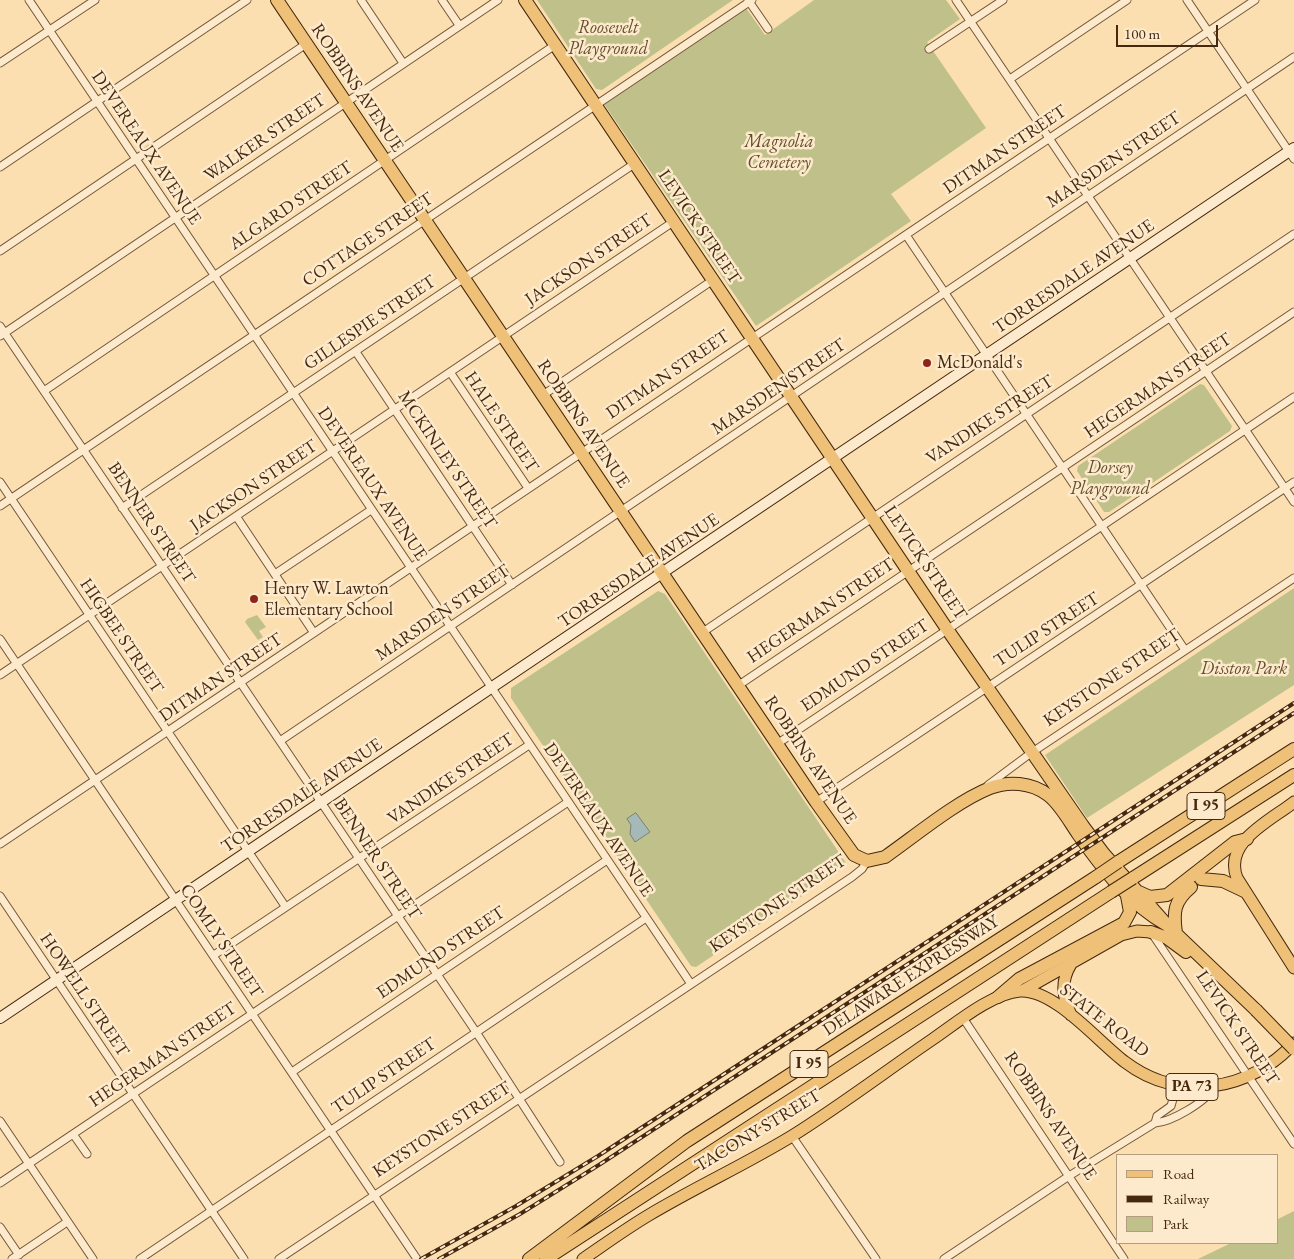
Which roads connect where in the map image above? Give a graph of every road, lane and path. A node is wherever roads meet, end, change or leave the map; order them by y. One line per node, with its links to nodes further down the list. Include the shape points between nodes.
1 (28, 0): 18 (street, DEVEREAUX AVENUE)
2 (95, 0): 18 (street)
3 (247, 0): 28 (street)
4 (277, 0): 20 (highway, ROBBINS AVENUE)
5 (361, 0): 25 (street)
6 (442, 0): 16 (street)
7 (498, 0): 16 (street, WALKER STREET)
8 (525, 0): 21 (highway, LEVICK STREET)
9 (956, 0): 15 (street)
10 (1003, 0): 15 (street)
11 (1127, 0): 26 (street)
12 (1187, 0): 19 (street)
13 (1254, 0): 19 (street, DITMAN STREET)
14 (750, 1): 17 (street); 30 (street, COTTAGE STREET)
15 (971, 22): 22 (street); 26 (street)
16 (459, 25): 25 (street, WALKER STREET)
17 (768, 29)
18 (49, 31): 24 (street); 28 (street, DEVEREAUX AVENUE)
19 (1208, 31): 27 (street); 31 (street, DITMAN STREET)
20 (306, 44): 29 (highway, ROBBINS AVENUE); 33 (street)
21 (555, 45): 30 (highway, LEVICK STREET); 34 (street, ALGARD STREET)
22 (929, 49)
23 (1294, 58): 27 (street, MARSDEN STREET)
24 (0, 63)
25 (403, 63): 29 (street, WALKER STREET)
26 (1010, 79): 31 (street)
27 (1246, 89): 32 (street); 37 (street, MARSDEN STREET)
28 (96, 102): 33 (street, DEVEREAUX AVENUE); 36 (street)
29 (345, 102): 34 (highway, ROBBINS AVENUE); 38 (street, WALKER STREET)
30 (595, 104): 35 (highway, LEVICK STREET); 39 (street, COTTAGE STREET)
31 (1050, 138): 37 (street); 42 (street, DITMAN STREET)
32 (1292, 153): 44 (street, TORRESDALE AVENUE)
33 (135, 159): 38 (street, DEVEREAUX AVENUE); 43 (street)
34 (384, 160): 39 (highway, ROBBINS AVENUE); 45 (street, ALGARD STREET)
35 (634, 164): 40 (highway, LEVICK STREET); 46 (street, GILLESPIE STREET)
36 (0, 167)
37 (1088, 195): 44 (street); 48 (street, MARSDEN STREET)
38 (176, 218): 45 (street, DEVEREAUX AVENUE); 52 (street, WALKER STREET)
39 (425, 220): 46 (highway, ROBBINS AVENUE); 53 (street, COTTAGE STREET)
40 (673, 222): 47 (highway, LEVICK STREET); 54 (street, JACKSON STREET)
41 (1294, 234): 50 (street, VANDIKE STREET)
42 (906, 235): 48 (street); 55 (street, DITMAN STREET)
43 (0, 251)
44 (1130, 258): 50 (street); 57 (street, TORRESDALE AVENUE)
45 (215, 276): 53 (street, DEVEREAUX AVENUE); 60 (street, ALGARD STREET)
46 (464, 277): 54 (highway, ROBBINS AVENUE); 56 (street, GILLESPIE STREET)
47 (713, 280): 55 (highway, LEVICK STREET); 62 (street)
48 (946, 293): 57 (street); 63 (street, MARSDEN STREET)
49 (1294, 312): 58 (street, HEGERMAN STREET)
50 (1170, 318): 58 (street); 66 (street, VANDIKE STREET)
51 (0, 326): 52 (street, BENNER STREET)
52 (2, 334): 60 (street, BENNER STREET)
53 (254, 335): 61 (street, DEVEREAUX AVENUE); 68 (street, COTTAGE STREET)
54 (502, 337): 59 (street, JACKSON STREET); 62 (highway, ROBBINS AVENUE)
55 (752, 337): 63 (highway, LEVICK STREET); 70 (street, DITMAN STREET)
56 (356, 352): 61 (street, GILLESPIE STREET); 65 (street, MCKINLEY STREET)
57 (987, 356): 66 (street); 71 (street, TORRESDALE AVENUE)
58 (1206, 371): 67 (street); 72 (street, HEGERMAN STREET)
59 (450, 372): 65 (street, JACKSON STREET); 75 (street, HALE STREET)
60 (44, 391): 68 (street, BENNER STREET)
61 (293, 393): 69 (street, DEVEREAUX AVENUE); 80 (street, GILLESPIE STREET)
62 (543, 395): 70 (highway, ROBBINS AVENUE)
63 (791, 396): 71 (highway, LEVICK STREET); 82 (street, MARSDEN STREET)
64 (1294, 397): 67 (street, EDMUND STREET)
65 (395, 410): 69 (street, JACKSON STREET); 85 (street, MCKINLEY STREET)
66 (1026, 414): 72 (street); 84 (street, VANDIKE STREET)
67 (1246, 430): 76 (street); 86 (street, EDMUND STREET)
68 (83, 450): 77 (street, COTTAGE STREET); 80 (street, BENNER STREET)
69 (332, 451): 81 (street, DEVEREAUX AVENUE); 83 (street, JACKSON STREET)
70 (581, 452): 75 (street, DITMAN STREET); 82 (highway, ROBBINS AVENUE)
71 (834, 458): 84 (highway, LEVICK STREET); 91 (street, TORRESDALE AVENUE)
72 (1064, 468): 86 (street); 89 (street, HEGERMAN STREET)
73 (0, 482): 77 (street, HIGBEE STREET)
74 (1294, 482): 76 (street, TULIP STREET)
75 (528, 488): 85 (street, DITMAN STREET)
76 (1285, 488): 78 (street); 94 (street, TULIP STREET)
77 (11, 498): 79 (street, COTTAGE STREET); 95 (street, HIGBEE STREET)
78 (1294, 502)
79 (0, 506)
80 (122, 508): 87 (street, BENNER STREET)
81 (371, 510): 88 (street, DEVEREAUX AVENUE); 90 (street)
82 (621, 512): 91 (highway, ROBBINS AVENUE); 93 (street, MARSDEN STREET)
83 (236, 516): 87 (street, JACKSON STREET); 90 (street)
84 (872, 516): 89 (highway, LEVICK STREET); 98 (street, VANDIKE STREET)
85 (473, 526): 88 (street, DITMAN STREET); 93 (street, MCKINLEY STREET)
86 (1102, 526): 94 (street); 97 (street, EDMUND STREET)
87 (162, 566): 95 (street, JACKSON STREET); 104 (street, BENNER STREET)
88 (411, 568): 96 (street, DEVEREAUX AVENUE); 99 (street, DITMAN STREET)
89 (908, 571): 97 (highway, LEVICK STREET); 105 (street, HEGERMAN STREET)
90 (275, 574): 99 (street)
91 (663, 574): 98 (highway, ROBBINS AVENUE); 107 (street, TORRESDALE AVENUE)
92 (1294, 578): 101 (street, KEYSTONE STREET)
93 (512, 585): 96 (street, MARSDEN STREET)
94 (1142, 585): 101 (street); 106 (street, TULIP STREET)
95 (89, 615): 102 (street, JACKSON STREET); 108 (street, HIGBEE STREET)
96 (450, 626): 107 (street, DEVEREAUX AVENUE); 109 (street, MARSDEN STREET)
97 (947, 629): 106 (highway, LEVICK STREET); 110 (street, EDMUND STREET)
98 (703, 632): 105 (highway, ROBBINS AVENUE)
99 (314, 633): 104 (street, DITMAN STREET)
100 (0, 639): 102 (street, COMLY STREET)
101 (1185, 650): 113 (street, KEYSTONE STREET)
102 (16, 664): 103 (street, JACKSON STREET); 115 (street, COMLY STREET)
103 (0, 675)
104 (240, 683): 108 (street, DITMAN STREET); 109 (street, BENNER STREET)
105 (738, 685): 110 (highway, ROBBINS AVENUE)
106 (988, 687): 113 (highway, LEVICK STREET); 118 (street, TULIP STREET)
107 (492, 689): 111 (street, DEVEREAUX AVENUE); 120 (street, TORRESDALE AVENUE)
108 (168, 732): 115 (street, DITMAN STREET); 123 (street, HIGBEE STREET)
109 (280, 741): 120 (street, BENNER STREET)
110 (778, 744): 118 (highway, ROBBINS AVENUE)
111 (529, 745): 117 (street, DEVEREAUX AVENUE); 125 (street, VANDIKE STREET)
112 (1294, 749): 181 (highway, DELAWARE EXPRESSWAY / I 95, bridge, via 687,1141)
113 (1031, 753): 116 (street, KEYSTONE STREET); 130 (highway, LEVICK STREET)
114 (1294, 774): 182 (highway, I 95, bridge)
115 (95, 780): 122 (street, DITMAN STREET); 132 (street, COMLY STREET)
116 (976, 794): 127 (highway, KEYSTONE STREET, via 885,857); 130 (highway, LEVICK STREET, via 998,785 1018,783 1050,796 1096,859)
117 (568, 802): 126 (street, DEVEREAUX AVENUE); 134 (street, HEGERMAN STREET)
118 (816, 802): 127 (highway, ROBBINS AVENUE, via 846,846 860,859)
119 (1294, 802): 121 (main road)
120 (321, 804): 123 (street, TORRESDALE AVENUE); 125 (street, BENNER STREET)
121 (1247, 838): 124 (main road); 130 (highway, via 1235,842 1167,895)
122 (0, 844)
123 (248, 851): 132 (street, TORRESDALE AVENUE); 133 (street, HIGBEE STREET)
124 (1236, 851): 128 (highway); 129 (main road, via 1235,872)
125 (359, 858): 133 (street, VANDIKE STREET); 134 (street, BENNER STREET)
126 (607, 860): 135 (street, DEVEREAUX AVENUE); 141 (street, EDMUND STREET)
127 (868, 861): 144 (street, KEYSTONE STREET, via 852,877)
128 (1201, 879): 129 (highway, via 1222,881); 136 (highway, via 1176,903)
129 (1244, 891): 140 (main road)
130 (1132, 894): 136 (highway, LEVICK STREET); 146 (highway, via 1130,915 1122,925 1019,979)
131 (0, 896): 143 (street, HOWELL STREET)
132 (175, 900): 138 (street, COMLY STREET); 143 (street, TORRESDALE AVENUE)
133 (285, 906): 138 (street, VANDIKE STREET)
134 (397, 916): 141 (street, BENNER STREET); 147 (street, HEGERMAN STREET)
135 (646, 918): 144 (street, DEVEREAUX AVENUE); 151 (street, TULIP STREET)
136 (1172, 929): 142 (highway, LEVICK STREET)
137 (1151, 932): 139 (main road, via 1121,935); 142 (highway, via 1172,941); 155 (street, LEVICK STREET)
138 (214, 955): 147 (street, COMLY STREET)
139 (1072, 963): 145 (main road); 148 (main road, via 1063,987)
140 (1294, 968)
141 (436, 973): 151 (street, BENNER STREET); 154 (street, EDMUND STREET)
142 (1219, 974): 153 (highway, bridge)
143 (57, 980): 149 (street, TORRESDALE AVENUE); 158 (street, HOWELL STREET)
144 (691, 984): 159 (street, KEYSTONE STREET)
145 (1022, 991): 146 (main road); 148 (main road, STATE ROAD, via 1046,998)
146 (998, 997): 150 (main road, TACONY STREET)
147 (252, 1014): 154 (street, COMLY STREET); 158 (street, HEGERMAN STREET)
148 (1072, 1017): 156 (main road, STATE ROAD / PA 73, via 1132,1067)
149 (0, 1018)
150 (963, 1018): 164 (main road, TACONY STREET); 169 (street, ROBBINS AVENUE)
151 (476, 1032): 159 (street, BENNER STREET); 162 (street, TULIP STREET)
152 (1294, 1043): 155 (main road, STATE ROAD / PA 73, via 1278,1059)
153 (1294, 1049)
154 (292, 1072): 162 (street, COMLY STREET)
155 (1249, 1077): 157 (main road, STATE ROAD / PA 73); 165 (street, LEVICK STREET)
156 (1178, 1084): 157 (main road, STATE ROAD / PA 73); 161 (street, via 1171,1106 1157,1116)
157 (1213, 1088): 161 (street, via 1208,1097 1164,1122)
158 (133, 1094): 163 (street, HEGERMAN STREET); 172 (street, HOWELL STREET)
159 (519, 1100): 167 (street, BENNER STREET); 171 (street, KEYSTONE STREET)
160 (0, 1121): 168 (street)
161 (1155, 1123): 169 (street)
162 (330, 1131): 171 (street, COMLY STREET); 172 (street, TULIP STREET)
163 (73, 1134): 166 (street); 168 (street, HEGERMAN STREET)
164 (792, 1136): 183 (main road, TACONY STREET, via 648,1216); 184 (street)
165 (1294, 1144)
166 (87, 1154)
167 (560, 1162)
168 (29, 1164): 170 (street, HEGERMAN STREET); 173 (street)
169 (1068, 1176): 185 (street); 186 (street, ROBBINS AVENUE)
170 (0, 1183)
171 (375, 1195): 179 (street, KEYSTONE STREET); 180 (street, COMLY STREET)
172 (212, 1211): 177 (street, TULIP STREET); 178 (street, HOWELL STREET)
173 (67, 1222): 175 (street); 176 (street)
174 (0, 1227): 175 (street)
175 (16, 1257)
176 (93, 1259)
177 (140, 1259)
178 (244, 1259)
179 (279, 1259)
180 (417, 1259)
181 (529, 1259)
182 (546, 1259)
183 (583, 1259)
184 (876, 1259)
185 (944, 1259)
186 (1124, 1259)

